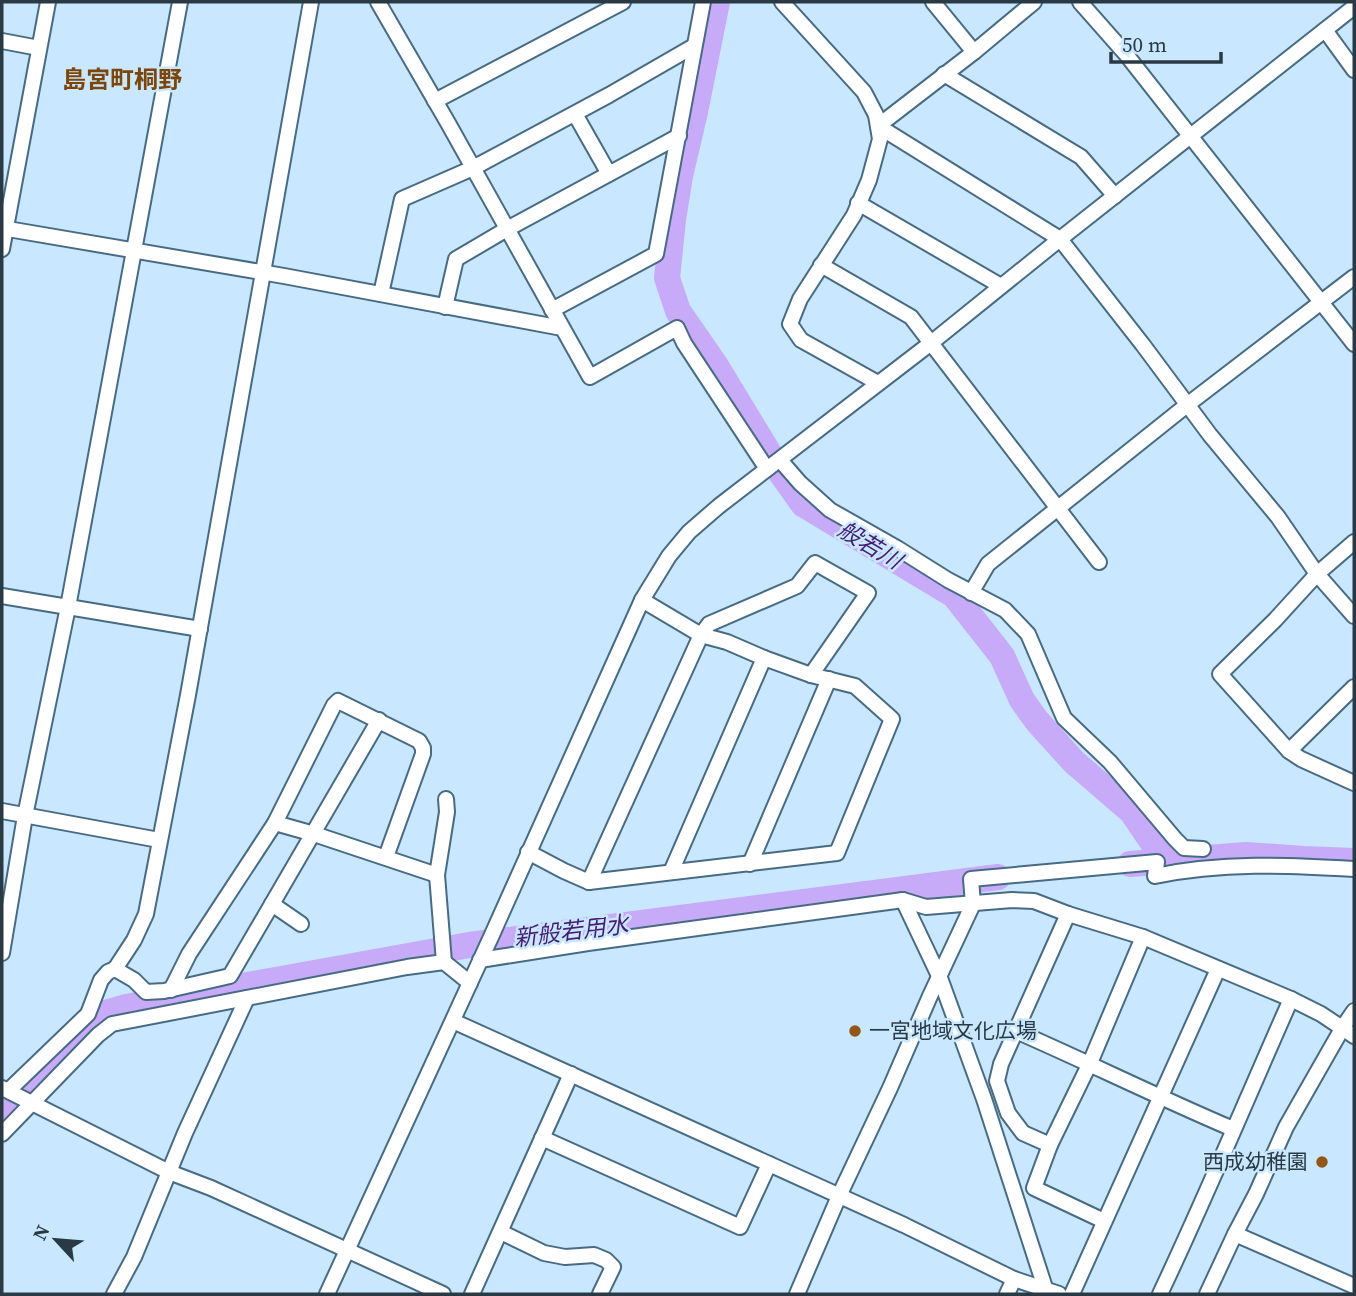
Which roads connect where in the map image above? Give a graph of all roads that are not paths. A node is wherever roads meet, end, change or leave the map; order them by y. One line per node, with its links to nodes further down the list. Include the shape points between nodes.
1 (48, 2): 15 (street)
2 (180, 2): 32 (street)
3 (311, 2): 34 (street)
4 (622, 2): 19 (street)
5 (703, 2): 14 (street)
6 (782, 2): 21 (street, via 863,92)
7 (933, 2): 16 (street)
8 (1034, 2): 16 (street)
9 (1080, 2): 22 (street)
10 (384, 4): 19 (street)
11 (1354, 7): 12 (street)
12 (1325, 30): 17 (street); 22 (street)
13 (2, 41): 15 (street)
14 (694, 46): 20 (street); 23 (street)
15 (39, 48): 28 (street)
16 (974, 52): 18 (street)
17 (1354, 70)
18 (944, 74): 21 (street); 26 (street, via 1081,157)
19 (435, 102): 24 (street)
20 (575, 114): 24 (street); 25 (street)
21 (878, 126): 27 (street, via 880,139); 30 (street)
22 (1191, 135): 26 (street); 38 (street)
23 (679, 136): 25 (street); 40 (street, via 656,254)
24 (473, 168): 29 (street); 37 (street, via 402,199)
25 (609, 174): 29 (street)
26 (1115, 196): 30 (street)
27 (859, 203): 33 (street); 36 (street)
28 (4, 228): 31 (street); 32 (street)
29 (507, 229): 39 (street, via 456,259); 40 (street)
30 (1060, 239): 36 (street); 45 (street)
31 (2, 249)
32 (135, 251): 34 (street); 55 (street)
33 (821, 265): 42 (street, via 911,317); 44 (street, via 790,324 801,340)
34 (263, 272): 37 (street); 57 (street)
35 (1354, 278): 38 (street)
36 (1001, 286): 42 (street)
37 (381, 294): 39 (street)
38 (1322, 302): 43 (street); 45 (street)
39 (445, 307): 41 (street)
40 (552, 310): 41 (street)
41 (562, 328): 47 (street, via 590,377 677,328)
42 (931, 343): 44 (street); 48 (street)
43 (1354, 344)
44 (878, 383): 46 (street)
45 (1187, 405): 48 (street); 51 (street, via 1278,517)
46 (780, 460): 47 (street); 52 (street, via 830,510)
47 (767, 469): 54 (street, via 689,532)
48 (1058, 509): 50 (street); 52 (street, via 988,564)
49 (1354, 542): 51 (street)
50 (1098, 562)
51 (1317, 574): 56 (street); 64 (street, via 1220,674)
52 (971, 593): 72 (street, via 1005,610 1028,634 1064,718 1110,762 1184,848)
53 (2, 596): 55 (street)
54 (642, 600): 58 (street); 73 (street)
55 (68, 607): 57 (street); 68 (street)
56 (1354, 616)
57 (200, 629): 71 (street)
58 (701, 635): 59 (street); 60 (street, via 709,624 797,586 815,564 868,593); 79 (street)
59 (764, 658): 60 (street); 77 (street)
60 (811, 675): 61 (street)
61 (829, 679): 75 (street); 75 (street, via 855,686 892,719 837,853)
62 (1354, 687): 64 (street)
63 (379, 720): 69 (street, via 342,702 334,705); 70 (street); 74 (street, via 424,748)
64 (1289, 751): 65 (street)
65 (1354, 783)
66 (446, 799): 78 (street)
67 (2, 811): 68 (street)
68 (25, 816): 71 (street); 86 (street)
69 (275, 824): 70 (street); 93 (street, via 189,954)
70 (314, 834): 74 (street); 81 (street)
71 (159, 840): 89 (street, via 146,914)
72 (1203, 849)
73 (528, 852): 79 (street); 87 (street)
74 (386, 858): 78 (street)
75 (750, 864): 77 (street)
76 (1354, 869): 82 (street, via 1268,865 1156,876 1157,862 971,879)
77 (671, 872): 79 (street)
78 (437, 875): 88 (street)
79 (589, 882)
80 (903, 900): 82 (street, via 926,906); 87 (street); 91 (street)
81 (272, 904): 84 (street); 93 (street, via 230,976)
82 (973, 904): 83 (street, via 1034,901); 91 (street)
83 (1068, 914): 85 (street); 98 (street)
84 (301, 924)
85 (1143, 937): 90 (street); 100 (street)
86 (2, 953)
87 (482, 956): 92 (street)
88 (444, 962): 92 (street); 94 (street)
89 (115, 969): 93 (street, via 146,992); 102 (street, via 101,980 88,1014)
90 (1218, 969): 95 (street); 103 (street)
91 (940, 978): 111 (street); 118 (street)
92 (470, 983): 97 (street)
93 (171, 990)
94 (247, 998): 104 (street, via 112,1024); 110 (street)
95 (1291, 999): 99 (street); 105 (street)
96 (1354, 1011): 99 (street)
97 (453, 1021): 101 (street); 115 (street)
98 (1016, 1031): 100 (street); 108 (street, via 997,1081 1014,1123 1023,1133)
99 (1348, 1032): 114 (street, via 1286,1127)
100 (1090, 1063): 103 (street); 108 (street)
101 (571, 1074): 107 (street); 109 (street)
102 (8, 1091): 104 (street)
103 (1161, 1098): 105 (street); 112 (street)
104 (32, 1104): 106 (street); 110 (street)
105 (1233, 1129): 127 (street)
106 (2, 1134)
107 (542, 1138): 109 (street, via 740,1227); 113 (street)
108 (1050, 1145): 112 (street, via 1034,1188)
109 (769, 1164): 111 (street)
110 (169, 1172): 115 (street); 119 (street)
111 (839, 1196): 116 (street); 124 (street)
112 (1104, 1221): 126 (street)
113 (501, 1233): 122 (street); 123 (street, via 544,1253 594,1255 606,1260 612,1267)
114 (1235, 1234): 117 (street); 128 (street)
115 (346, 1250): 120 (street); 121 (street)
116 (1014, 1279): 118 (street); 125 (street)
117 (1354, 1286)
118 (1051, 1292)
119 (114, 1294)
120 (327, 1294)
121 (443, 1294)
122 (472, 1294)
123 (600, 1294)
124 (797, 1294)
125 (1007, 1294)
126 (1072, 1294)
127 (1160, 1294)
128 (1206, 1294)

